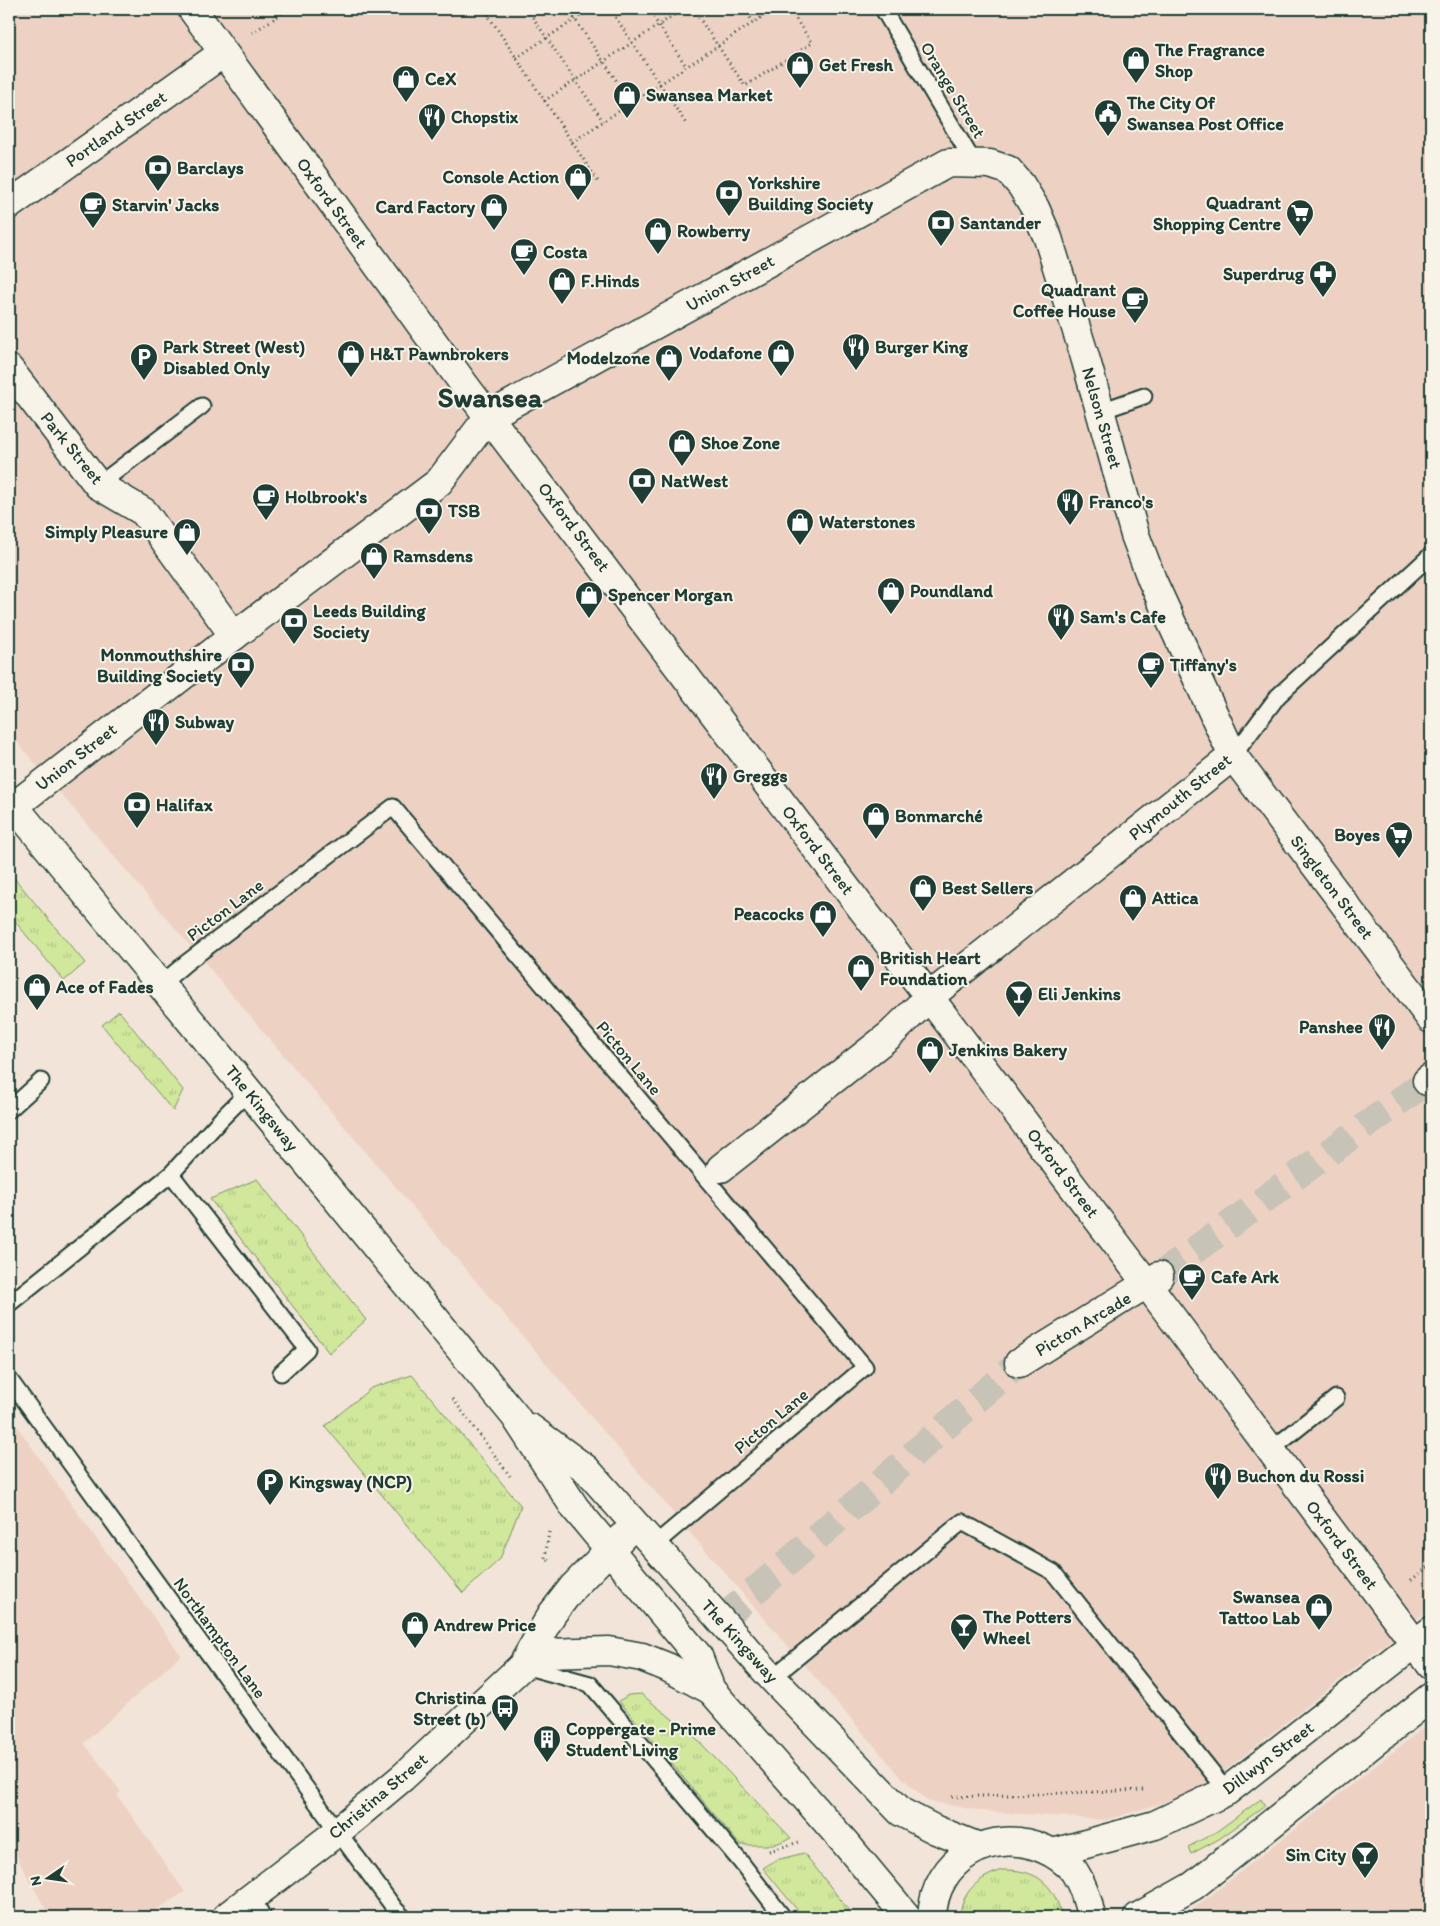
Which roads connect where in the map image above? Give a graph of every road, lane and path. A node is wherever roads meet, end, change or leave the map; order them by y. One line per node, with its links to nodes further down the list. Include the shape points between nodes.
1 (192, 9): 23 (street, Oxford Street)
2 (289, 9): 23 (path)
3 (484, 9): 16 (path)
4 (497, 9): 16 (path)
5 (526, 9): 20 (path)
6 (568, 9): 17 (path)
7 (591, 9): 17 (path)
8 (610, 9): 21 (path)
9 (648, 9): 19 (path)
10 (683, 9): 19 (path)
11 (693, 9): 22 (path)
12 (745, 9): 18 (path)
13 (774, 9): 18 (path)
14 (789, 9): 22 (path, via 812,43 745,86)
15 (884, 11): 34 (lane, Orange Street)
16 (488, 15): 24 (path)
17 (575, 19): 20 (path); 25 (path)
18 (753, 22): 22 (path)
19 (659, 24): 21 (path); 26 (path)
20 (546, 38): 24 (path); 27 (path)
21 (632, 41): 25 (path); 28 (path)
22 (718, 46): 26 (path)
23 (223, 54): 36 (street, Portland Street); 41 (street, Oxford Street)
24 (516, 58): 29 (path)
25 (603, 61): 27 (path); 30 (path)
26 (686, 66): 28 (path)
27 (575, 80): 29 (path); 31 (path)
28 (660, 83): 30 (path); 32 (path)
29 (544, 101): 33 (path)
30 (630, 102): 31 (path)
31 (603, 121): 33 (path)
32 (687, 125)
33 (572, 142): 35 (path)
34 (974, 163): 40 (street, Nelson Street, via 1008,170 1022,185 1035,208 1048,238); 41 (street, Union Street, via 948,163)
35 (599, 183)
36 (9, 205)
37 (9, 369): 42 (street, Park Street)
38 (1144, 396): 40 (lane)
39 (202, 406): 42 (lane)
40 (1101, 411): 45 (street, Nelson Street, via 1135,535 1152,580)
41 (489, 416): 44 (street, Union Street, via 439,482); 48 (street, Oxford Street)
42 (98, 485): 44 (street, Park Street, via 144,512)
43 (1431, 555): 45 (lane, Plymouth Street, via 1278,696)
44 (234, 636): 46 (street, Union Street)
45 (1233, 756): 48 (street, Plymouth Street); 49 (street, Singleton Street)
46 (11, 805): 47 (street, The Kingsway)
47 (160, 985): 51 (street, The Kingsway); 67 (lane, Picton Lane, via 393,807 865,1367)
48 (929, 997): 53 (street, Plymouth Street, via 890,1035); 55 (street, Oxford Street)
49 (1431, 1019)
50 (41, 1081): 52 (lane)
51 (248, 1092): 54 (lane); 62 (street, The Kingsway)
52 (9, 1110)
53 (721, 1168)
54 (171, 1174): 56 (lane); 58 (lane, via 307,1349)
55 (1153, 1280): 57 (street, Picton Arcade); 63 (street, Oxford Street)
56 (9, 1304)
57 (1018, 1363)
58 (281, 1373)
59 (9, 1379): 79 (lane, Northampton Lane)
60 (451, 1396): 64 (path)
61 (1336, 1398): 63 (lane)
62 (515, 1416): 65 (street, The Kingsway, via 586,1469); 68 (street, The Kingsway, via 575,1508)
63 (1271, 1450): 70 (street, Oxford Street)
64 (514, 1482)
65 (636, 1524): 67 (street, The Kingsway); 68 (street)
66 (549, 1529): 69 (path)
67 (654, 1545): 73 (street, The Kingsway)
68 (609, 1549): 72 (street, via 552,1614); 74 (street, The Kingsway, via 698,1656)
69 (545, 1558)
70 (1423, 1637): 71 (street, Oxford Street); 77 (street, Dillwyn Street)
71 (1431, 1665)
72 (522, 1666): 74 (street, via 548,1653 609,1651 642,1657); 79 (street, Christina Street, via 403,1777); 83 (lane, via 590,1684)
73 (772, 1678): 77 (lane, via 962,1522 1053,1572); 81 (street, The Kingsway, via 901,1812)
74 (711, 1690): 88 (street, The Kingsway, via 848,1845)
75 (1431, 1697): 91 (street, via 1193,1886)
76 (1152, 1790): 78 (path)
77 (1227, 1791): 82 (street, Dillwyn Street, via 1155,1824)
78 (949, 1797)
79 (337, 1832): 84 (street, Christina Street); 86 (lane, Northampton Lane)
80 (806, 1839): 83 (path)
81 (979, 1847): 82 (street, via 1004,1841 1030,1842); 89 (street, via 957,1861 941,1881 932,1905)
82 (1053, 1853): 90 (street, via 1073,1870 1086,1893)
83 (740, 1861): 87 (lane)
84 (257, 1907): 85 (street, Christina Street)
85 (226, 1917)
86 (403, 1917)
87 (783, 1917)
88 (906, 1917)
89 (932, 1917)
90 (1091, 1917)
91 (1138, 1917)

